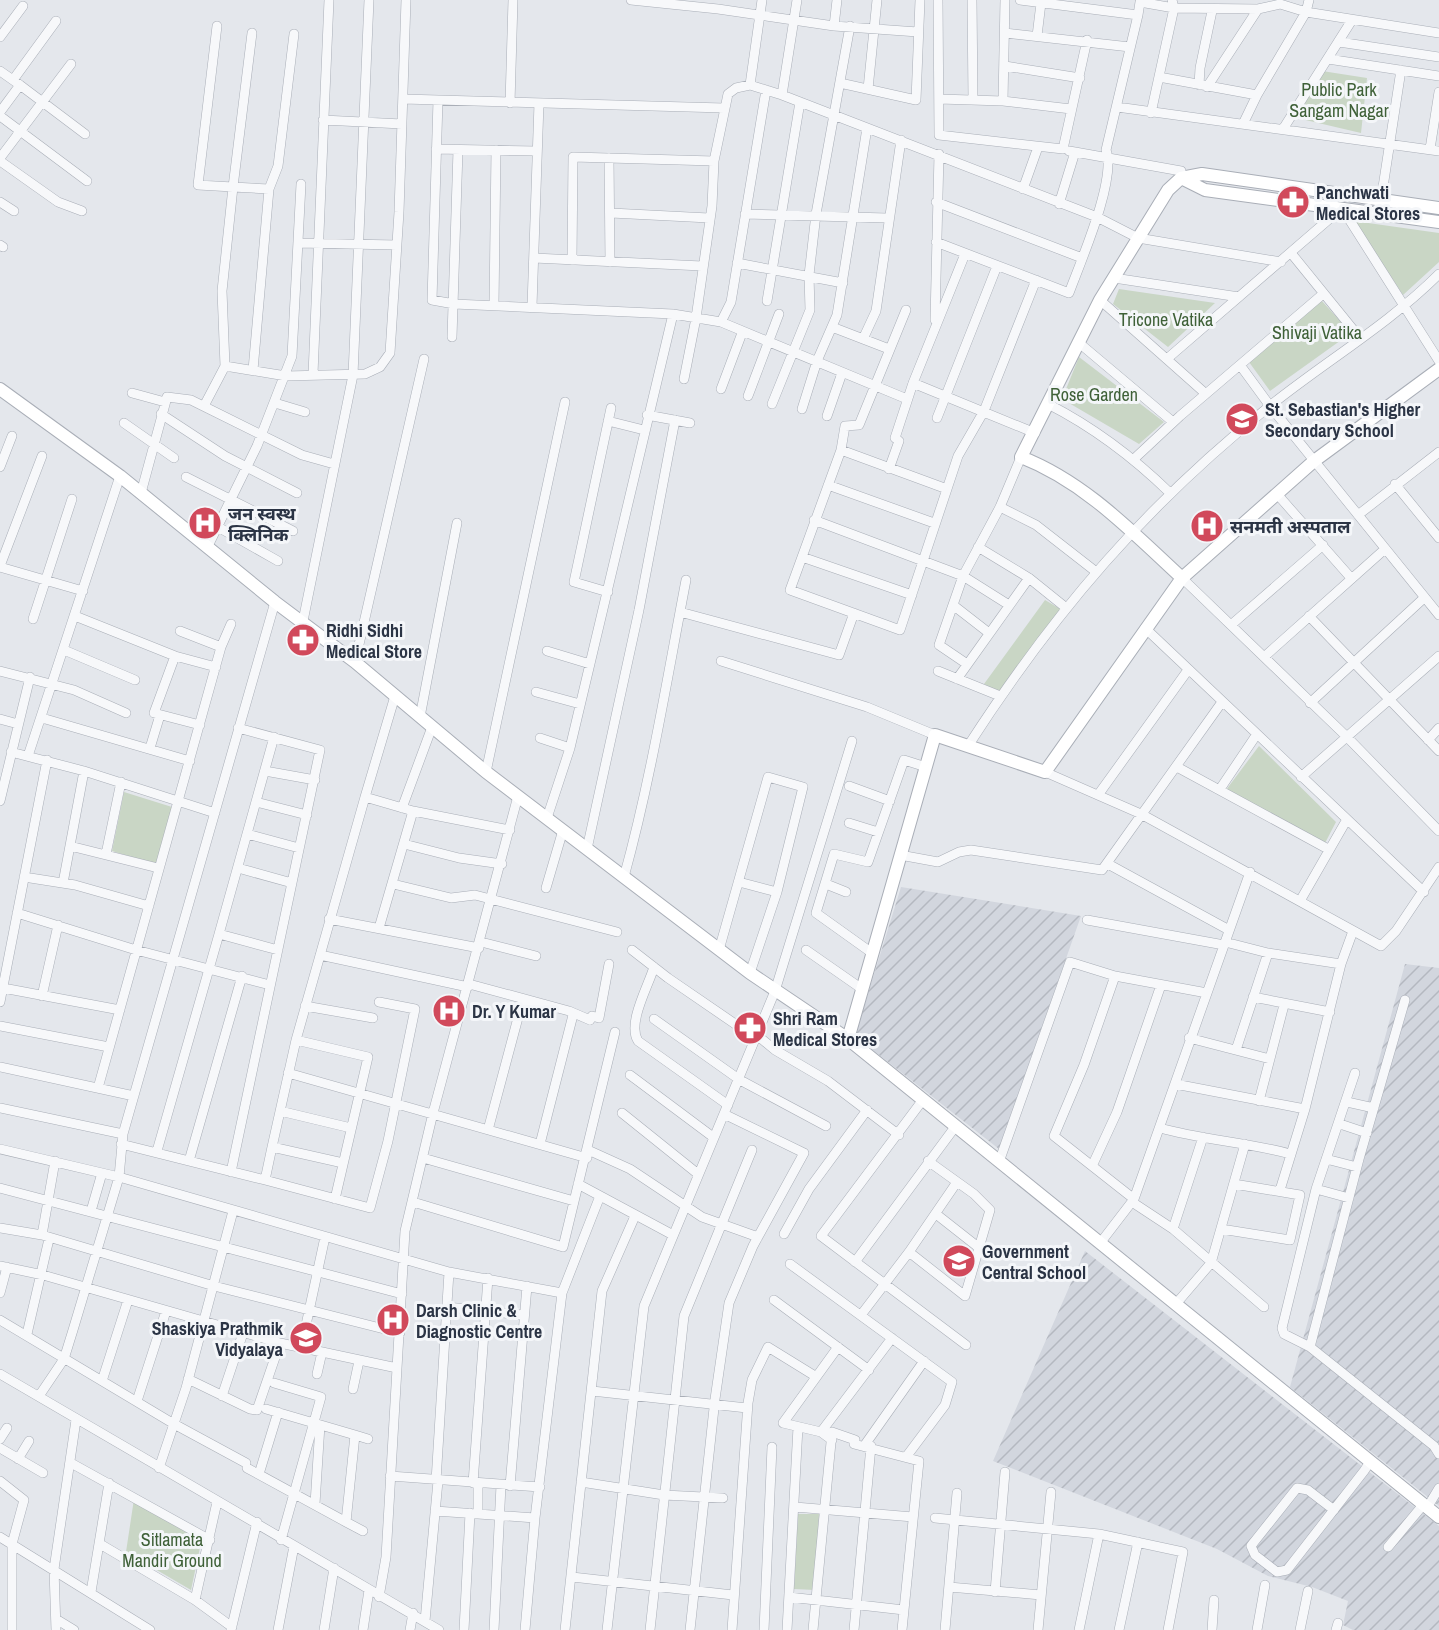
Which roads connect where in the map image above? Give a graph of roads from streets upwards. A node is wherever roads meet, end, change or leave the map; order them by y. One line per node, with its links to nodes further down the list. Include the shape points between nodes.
1 (329, 0): 76 (street)
2 (369, 0): 77 (street)
3 (406, 0): 61 (street)
4 (513, 0): 68 (street)
5 (631, 0): 25 (street)
6 (762, 0): 25 (street)
7 (797, 0): 26 (street)
8 (837, 0): 30 (street)
9 (877, 0): 32 (street)
10 (920, 0): 34 (street)
11 (938, 0): 62 (street)
12 (972, 0): 64 (street)
13 (1005, 0): 36 (street)
14 (1020, 0): 17 (street)
15 (1309, 0): 23 (street)
16 (1281, 2): 21 (street); 23 (street)
17 (1041, 3): 24 (street); 39 (street)
18 (1173, 4): 22 (street); 24 (street, via 1140,2); 50 (street)
19 (1230, 5): 21 (street); 22 (street)
20 (23, 6): 33 (street)
21 (1258, 9): 55 (street)
22 (1212, 11): 55 (street, via 1200,68)
23 (1306, 12): 27 (street); 60 (street)
24 (1137, 15): 42 (street)
25 (760, 16): 26 (street); 54 (street)
26 (794, 20): 30 (street); 59 (street)
27 (1352, 20): 37 (street); 41 (street)
28 (56, 21): 52 (street)
29 (217, 26): 102 (street, via 198,185)
30 (834, 26): 31 (street)
31 (850, 26): 32 (street); 53 (street)
32 (875, 27): 34 (street); 56 (street)
33 (2, 32)
34 (918, 32): 56 (street, via 916,100)
35 (252, 33): 102 (street)
36 (1005, 33): 39 (street); 46 (street)
37 (1439, 33)
38 (294, 34): 103 (street, via 278,166)
39 (1037, 36): 40 (street)
40 (1087, 40): 42 (street); 51 (street)
41 (1339, 42): 43 (street); 44 (street)
42 (1130, 48): 70 (street)
43 (1439, 57)
44 (1328, 58): 47 (street); 81 (street)
45 (71, 64): 66 (street)
46 (1005, 66): 51 (street); 65 (street)
47 (1401, 70): 49 (street); 85 (street)
48 (0, 71): 52 (street)
49 (1439, 76)
50 (1159, 77): 55 (street); 73 (street)
51 (1080, 78): 72 (street)
52 (16, 83): 66 (street); 74 (street)
53 (840, 83): 56 (street); 75 (street)
54 (750, 85): 57 (street); 71 (street, via 731,91)
55 (1203, 86): 60 (street)
56 (868, 89)
57 (766, 90): 59 (street); 114 (street)
58 (1439, 92): 91 (street)
59 (782, 95): 67 (street)
60 (1257, 95): 79 (street)
61 (403, 99): 63 (street); 78 (street)
62 (939, 99): 64 (street); 86 (street, via 939,135)
63 (438, 100): 68 (street); 87 (street)
64 (973, 100): 65 (street)
65 (1003, 101): 72 (street)
66 (42, 102): 82 (street); 83 (street)
67 (800, 102): 75 (street); 116 (street)
68 (510, 103): 69 (street)
69 (539, 103): 71 (street); 92 (street)
70 (1117, 107): 73 (street); 97 (street, via 1106,150)
71 (724, 108): 98 (street)
72 (1071, 109): 88 (street)
73 (1151, 113): 79 (street)
74 (0, 114): 82 (street)
75 (835, 116): 80 (street); 115 (street)
76 (323, 120): 77 (street); 125 (street)
77 (364, 122): 78 (street); 126 (street)
78 (402, 124): 127 (street)
79 (1243, 124): 81 (street)
80 (867, 128): 84 (street); 117 (street)
81 (1283, 129): 85 (street)
82 (21, 131): 96 (street); 100 (street)
83 (85, 134)
84 (901, 140): 94 (street); 120 (street)
85 (1392, 144): 91 (street); 105 (street)
86 (1038, 147): 88 (street); 104 (street)
87 (436, 149): 89 (street); 148 (street, via 431,295 436,303)
88 (1063, 149): 93 (street)
89 (458, 150): 90 (street); 148 (street)
90 (496, 150): 92 (street); 150 (street)
91 (1434, 150)
92 (536, 151): 130 (street)
93 (1075, 152): 97 (street); 108 (street)
94 (939, 154): 104 (street); 107 (street)
95 (609, 158): 98 (street); 113 (street); 132 (street, via 573,157)
96 (0, 159): 112 (street, via 58,202)
97 (1110, 160): 99 (street, via 1181,171); 118 (street)
98 (714, 161): 119 (street)
99 (1180, 178): 105 (street, via 1202,174); 109 (street, via 1205,190); 122 (street)
100 (87, 181)
101 (301, 184): 124 (street)
102 (233, 187): 103 (street); 172 (street, via 222,291)
103 (269, 189): 174 (street)
104 (1023, 189): 108 (street)
105 (1381, 200): 110 (street)
106 (0, 202): 111 (street)
107 (936, 202): 123 (street); 131 (street)
108 (1059, 204): 118 (street)
109 (1342, 208): 121 (street); 128 (street); 149 (street)
110 (1439, 208)
111 (14, 211)
112 (82, 211)
113 (611, 213): 119 (street); 133 (street)
114 (745, 214): 116 (street); 135 (street)
115 (816, 214): 116 (street); 117 (street); 140 (street)
116 (779, 215): 138 (street)
117 (852, 215): 120 (street); 143 (street)
118 (1097, 217): 122 (street); 131 (street)
119 (709, 218): 136 (street)
120 (887, 218): 162 (street, via 876,311)
121 (1439, 222)
122 (1138, 238): 134 (street); 141 (street)
123 (936, 242): 129 (street); 157 (street)
124 (298, 243): 125 (street); 178 (street, via 292,356)
125 (318, 243): 126 (street); 176 (street)
126 (358, 243): 127 (street); 177 (street)
127 (397, 245): 177 (street, via 390,353 380,367)
128 (1291, 253): 134 (street); 144 (street)
129 (965, 254): 137 (street); 157 (street)
130 (534, 258): 132 (street); 151 (street)
131 (1082, 258): 142 (street, via 1069,293)
132 (572, 260): 133 (street)
133 (610, 262): 136 (street)
134 (1281, 262): 145 (street)
135 (737, 263): 138 (street); 156 (street, via 731,302)
136 (702, 266): 155 (street)
137 (997, 266): 142 (street); 186 (street)
138 (772, 268): 140 (street); 147 (street)
139 (1439, 274): 149 (street)
140 (809, 275): 143 (street); 166 (street, via 810,310)
141 (1114, 278): 145 (street); 146 (street)
142 (1036, 280): 198 (street)
143 (843, 283): 158 (street)
144 (1323, 294): 161 (street); 171 (street)
145 (1239, 297): 167 (street)
146 (1100, 300): 163 (street); 167 (street)
147 (767, 302)
148 (454, 304): 150 (street); 160 (street)
149 (1404, 304): 161 (street); 170 (street)
150 (494, 305): 151 (street)
151 (532, 306): 153 (street)
152 (906, 310): 165 (street)
153 (673, 314): 155 (street); 201 (street)
154 (779, 314): 164 (street)
155 (696, 318): 156 (street); 179 (street)
156 (722, 322): 159 (street)
157 (935, 325): 180 (street)
158 (832, 327): 162 (street); 169 (street)
159 (742, 333): 164 (street); 182 (street)
160 (452, 337)
161 (1360, 338): 195 (street)
162 (863, 339): 165 (street)
163 (1078, 342): 193 (street); 206 (street)
164 (768, 344): 166 (street); 187 (street)
165 (889, 350): 181 (street)
166 (793, 353): 169 (street); 192 (street)
167 (1168, 358): 185 (street)
168 (424, 359): 287 (street)
169 (817, 361): 175 (street); 197 (street)
170 (1439, 361)
171 (1240, 365): 185 (street); 195 (street)
172 (225, 366): 174 (street); 194 (street)
173 (1439, 369): 220 (street)
174 (253, 370): 178 (street)
175 (842, 373): 181 (street); 202 (street)
176 (313, 374): 177 (street); 178 (street)
177 (352, 375): 221 (street)
178 (286, 376): 191 (street)
179 (684, 379)
180 (913, 383): 186 (street); 188 (street)
181 (874, 386): 188 (street); 214 (street, via 859,425 845,426)
182 (721, 388)
183 (0, 389): 225 (street)
184 (132, 393): 189 (street)
185 (1206, 394): 206 (street)
186 (945, 395): 198 (street); 203 (street)
187 (748, 396)
188 (907, 399): 224 (street)
189 (165, 402): 194 (street, via 167,397); 200 (street)
190 (565, 402): 336 (street)
191 (275, 403): 199 (street); 211 (street)
192 (772, 404)
193 (1048, 404): 210 (street); 219 (street, via 1097,430)
194 (204, 406): 211 (street)
195 (1270, 406): 220 (street); 231 (street)
196 (611, 408): 205 (street)
197 (802, 409)
198 (984, 411): 210 (street); 229 (street, via 958,456)
199 (305, 412)
200 (161, 414): 213 (street); 223 (street)
201 (647, 415): 204 (street); 209 (street)
202 (827, 416)
203 (937, 418)
204 (675, 420): 208 (street); 366 (street)
205 (608, 421): 209 (street); 261 (street, via 574,582)
206 (1173, 422): 219 (street)
207 (124, 423): 213 (street)
208 (690, 423)
209 (644, 430): 261 (street)
210 (1035, 433): 217 (street)
211 (262, 435): 221 (street, via 302,455); 223 (street)
212 (12, 436): 222 (street)
213 (153, 442): 218 (street); 230 (street)
214 (841, 450): 224 (street); 228 (street)
215 (1438, 454): 227 (street)
216 (42, 456): 252 (street)
217 (1021, 457): 236 (street); 243 (street, via 1049,468 1078,487)
218 (174, 458)
219 (1135, 459): 231 (street)
220 (1314, 461): 233 (street); 237 (street)
221 (334, 464): 274 (street)
222 (0, 467)
223 (247, 468): 232 (street); 235 (street)
224 (889, 469): 229 (street)
225 (120, 476): 230 (street); 260 (street)
226 (186, 477): 235 (street)
227 (1395, 484): 237 (street); 244 (street)
228 (828, 485): 238 (street); 240 (street)
229 (947, 489): 240 (street)
230 (141, 493): 246 (street)
231 (1170, 493): 243 (street)
232 (297, 494)
233 (1277, 494): 245 (street); 257 (street)
234 (72, 499): 255 (street)
235 (231, 501): 241 (street); 242 (street)
236 (1000, 507): 247 (street); 253 (street, via 1036,525)
237 (1358, 515): 248 (street)
238 (814, 520): 249 (street); 251 (street)
239 (457, 523): 308 (street)
240 (934, 523): 251 (street)
241 (218, 527): 246 (street); 250 (street)
242 (293, 531)
243 (1131, 531): 253 (street); 257 (street)
244 (1439, 538)
245 (1323, 545): 258 (street); 276 (street)
246 (208, 546): 264 (street)
247 (978, 547): 254 (street); 256 (street)
248 (1385, 549): 258 (street); 263 (street)
249 (801, 557): 262 (street); 269 (street, via 790,590)
250 (278, 561)
251 (922, 562): 254 (street); 262 (street)
252 (0, 566): 255 (street)
253 (1095, 571): 267 (street)
254 (963, 576): 265 (street); 266 (street)
255 (45, 578): 260 (street); 273 (street)
256 (1029, 578): 265 (street); 267 (street)
257 (1182, 578): 276 (street); 277 (street)
258 (1351, 578): 272 (street)
259 (686, 580): 268 (street)
260 (83, 591): 271 (street)
261 (608, 592): 289 (street)
262 (912, 595): 269 (street, via 900,630)
263 (1424, 598): 270 (street); 288 (street)
264 (276, 602): 274 (street); 314 (street)
265 (1010, 605): 279 (street)
266 (953, 606): 279 (street); 290 (street, via 939,645)
267 (1065, 607): 301 (street)
268 (680, 612): 269 (street, via 839,655); 377 (street, via 646,793)
269 (854, 613)
270 (1439, 615)
271 (75, 616): 281 (street); 283 (street)
272 (1309, 616): 285 (street); 288 (street)
273 (33, 619)
274 (303, 621): 287 (street)
275 (231, 624): 280 (street)
276 (1231, 626): 285 (street)
277 (1145, 628): 292 (street); 337 (street)
278 (180, 631): 280 (street)
279 (989, 633): 290 (street)
280 (221, 647): 291 (street)
281 (64, 650): 297 (street); 298 (street)
282 (547, 651): 289 (street)
283 (176, 656): 291 (street); 307 (street, via 154,713)
284 (1439, 656): 302 (street)
285 (1264, 657): 304 (street)
286 (721, 661): 317 (street, via 867,707)
287 (355, 662): 300 (street)
288 (1353, 662): 302 (street); 304 (street)
289 (590, 664): 305 (street)
290 (967, 664): 296 (street)
291 (216, 667): 312 (street)
292 (1188, 670): 303 (street); 343 (street)
293 (0, 671): 295 (street)
294 (938, 671): 296 (street)
295 (30, 677): 298 (street); 311 (street)
296 (957, 679): 301 (street)
297 (135, 680)
298 (54, 684): 306 (street); 309 (street)
299 (536, 692): 305 (street)
300 (395, 696): 308 (street); 345 (street)
301 (1000, 696): 323 (street)
302 (1390, 700): 319 (street); 321 (street)
303 (1222, 702): 316 (street); 332 (street)
304 (1310, 703): 319 (street)
305 (580, 704): 325 (street)
306 (126, 714)
307 (160, 715): 312 (street); 324 (street)
308 (420, 717): 313 (street)
309 (42, 718): 324 (street); 328 (street)
310 (0, 719): 311 (street)
311 (18, 724): 327 (street)
312 (200, 725): 330 (street)
313 (432, 727): 336 (street); 350 (street)
314 (238, 728): 318 (street); 352 (street)
315 (1439, 728): 321 (street)
316 (1257, 734): 338 (street); 342 (street)
317 (935, 735): 323 (street); 331 (street)
318 (274, 737): 335 (street); 339 (street, via 320,750)
319 (1347, 737): 338 (street); 360 (street)
320 (540, 738): 325 (street)
321 (1428, 740): 326 (street)
322 (852, 741): 423 (street)
323 (968, 746): 337 (street)
324 (150, 748): 330 (street)
325 (570, 748): 355 (street)
326 (1439, 750)
327 (11, 752): 328 (street); 333 (street)
328 (28, 756): 329 (street)
329 (47, 760): 334 (street); 376 (street)
330 (190, 761): 346 (street)
331 (926, 767): 348 (street, via 904,760); 369 (street)
332 (1177, 767): 342 (street); 353 (street)
333 (3, 771): 347 (street)
334 (84, 771): 340 (street); 364 (street)
335 (265, 771): 339 (street); 349 (street)
336 (486, 772): 344 (street)
337 (1045, 772): 343 (street)
338 (1301, 777): 356 (street)
339 (315, 780): 354 (street)
340 (121, 782): 346 (street); 368 (street)
341 (849, 786): 348 (street)
342 (1220, 789): 367 (street)
343 (1098, 795): 353 (street)
344 (518, 796): 355 (street); 358 (street)
345 (365, 797): 350 (street); 391 (street)
346 (178, 800): 352 (street); 373 (street)
347 (0, 801)
348 (890, 801): 361 (street)
349 (256, 802): 354 (street); 362 (street)
350 (402, 808): 351 (street)
351 (413, 811): 358 (street); 363 (street)
352 (215, 813): 410 (street)
353 (1141, 814): 371 (street); 375 (street)
354 (307, 815): 365 (street)
355 (547, 818): 359 (street)
356 (1346, 821): 367 (street); 386 (street)
357 (849, 823): 361 (street)
358 (510, 830): 370 (street)
359 (563, 830): 366 (street); 383 (street)
360 (1439, 831)
361 (878, 832): 382 (street, via 868,862 834,854)
362 (247, 834): 365 (street); 374 (street)
363 (404, 844): 370 (street); 381 (street)
364 (70, 846): 368 (street); 379 (street)
365 (299, 848): 380 (street)
366 (587, 849): 377 (street)
367 (1328, 849): 388 (street)
368 (106, 854): 373 (street)
369 (900, 855): 371 (street, via 938,862 971,850 1097,871); 406 (street)
370 (502, 864): 387 (street)
371 (1108, 864): 395 (street)
372 (1439, 867): 386 (street)
373 (158, 868): 389 (street)
374 (238, 868): 380 (street); 398 (street)
375 (1250, 872): 388 (street); 395 (street)
376 (24, 877): 379 (street); 390 (street)
377 (624, 877): 404 (street)
378 (739, 882): 384 (street); 384 (street, via 768,777 803,787); 404 (street)
379 (63, 883): 389 (street)
380 (292, 883): 402 (street)
381 (393, 884): 387 (street, via 451,898 471,894); 394 (street)
382 (826, 884): 385 (street); 406 (street, via 816,913)
383 (546, 888)
384 (777, 892): 415 (street)
385 (846, 892)
386 (1424, 892): 396 (street, via 1381,946)
387 (492, 899): 397 (street); 400 (street)
388 (1300, 901): 396 (street)
389 (149, 906): 401 (street)
390 (18, 913): 393 (street); 421 (street)
391 (329, 919): 394 (street); 408 (street)
392 (1087, 920): 399 (street)
393 (58, 925): 401 (street); 425 (street)
394 (379, 928): 400 (street)
395 (1229, 930): 399 (street)
396 (1353, 931): 412 (street)
397 (617, 932)
398 (219, 934): 402 (street); 414 (street)
399 (1224, 944): 407 (street); 424 (street)
400 (480, 945): 409 (street); 420 (street)
401 (136, 950): 410 (street); 433 (street)
402 (278, 950): 418 (street)
403 (632, 950): 413 (street)
404 (719, 950): 415 (street)
405 (806, 950): 422 (street)
406 (872, 953): 422 (street)
407 (1268, 953): 412 (street); 426 (street)
408 (320, 955): 420 (street); 432 (street)
409 (536, 956)
410 (173, 961): 414 (street); 455 (street)
411 (609, 964): 435 (street, via 599,1018 592,1016 590,1020)
412 (1341, 964): 434 (street)
413 (654, 967): 440 (street); 462 (street, via 633,1033 638,1041)
414 (209, 968): 416 (street); 484 (street)
415 (750, 973): 423 (street)
416 (242, 976): 418 (street); 490 (street)
417 (1115, 976): 419 (street); 492 (street, via 1070,962); 494 (street, via 1054,1136)
418 (270, 985): 496 (street)
419 (1161, 985): 424 (street); 494 (street, via 1117,1112)
420 (469, 986): 427 (street); 466 (street)
421 (3, 988): 425 (street); 429 (street)
422 (862, 989): 443 (street)
423 (775, 991): 440 (street); 443 (street)
424 (1207, 993): 441 (street)
425 (42, 996): 433 (street)
426 (1253, 997): 431 (street); 445 (street)
427 (523, 999): 435 (street); 473 (street)
428 (1405, 1000): 461 (street)
429 (0, 1002)
430 (379, 1002): 459 (street, via 415,1009)
431 (1284, 1005): 434 (street); 446 (street)
432 (305, 1006): 436 (street); 442 (street)
433 (120, 1010): 444 (street)
434 (1330, 1012): 463 (street)
435 (573, 1015): 479 (street)
436 (373, 1018)
437 (654, 1019): 451 (street)
438 (0, 1026): 444 (street)
439 (615, 1032): 485 (street)
440 (758, 1037): 451 (street); 464 (street)
441 (1190, 1038): 445 (street); 452 (street)
442 (296, 1040): 448 (street); 454 (street, via 368,1057)
443 (848, 1040): 456 (street)
444 (110, 1047): 453 (street)
445 (1236, 1050): 446 (street)
446 (1270, 1059): 457 (street)
447 (0, 1067): 453 (street)
448 (288, 1073): 454 (street); 465 (street)
449 (1355, 1073): 458 (street)
450 (630, 1075): 476 (street)
451 (740, 1080): 462 (street); 469 (street)
452 (1175, 1084): 457 (street); 472 (street)
453 (98, 1088): 455 (street)
454 (358, 1094): 459 (street); 471 (street)
455 (134, 1096): 478 (street)
456 (922, 1101): 470 (street); 475 (street)
457 (1259, 1101): 463 (street)
458 (1347, 1102): 461 (street); 468 (street)
459 (395, 1103): 466 (street); 509 (street, via 370,1208)
460 (0, 1108): 478 (street)
461 (1374, 1108): 474 (street)
462 (726, 1109): 476 (street); 528 (street, via 804,1153)
463 (1305, 1109): 486 (street)
464 (867, 1110): 475 (street); 524 (street, via 809,1189)
465 (280, 1111): 471 (street); 481 (street)
466 (433, 1113): 473 (street); 487 (street)
467 (622, 1113): 498 (street)
468 (1340, 1124): 474 (street); 488 (street)
469 (826, 1126)
470 (955, 1127): 491 (street); 492 (street)
471 (351, 1128): 493 (street)
472 (1160, 1128): 477 (street); 511 (street)
473 (488, 1130): 479 (street)
474 (1367, 1133): 495 (street)
475 (899, 1135): 535 (street, via 820,1236)
476 (713, 1137): 498 (street)
477 (1203, 1137): 480 (street); 522 (street)
478 (122, 1139): 484 (street); 499 (street)
479 (540, 1144): 485 (street)
480 (1245, 1144): 486 (street); 503 (street)
481 (272, 1147): 493 (street); 500 (street)
482 (0, 1149): 489 (street)
483 (752, 1150): 520 (street)
484 (157, 1151): 490 (street)
485 (587, 1154): 502 (street); 514 (street, via 630,1169)
486 (1290, 1154): 506 (street)
487 (423, 1158): 512 (street); 513 (street)
488 (1326, 1159): 495 (street); 505 (street)
489 (56, 1161): 497 (street); 510 (street)
490 (189, 1161): 496 (street)
491 (928, 1161): 501 (street); 535 (street)
492 (999, 1162): 529 (street)
493 (343, 1163): 509 (street)
494 (1093, 1164): 511 (street)
495 (1357, 1167): 508 (street)
496 (231, 1172): 500 (street)
497 (102, 1173): 499 (street); 515 (street)
498 (698, 1174): 514 (street)
499 (119, 1177): 516 (street); 518 (street)
500 (265, 1180): 509 (street)
501 (957, 1182): 517 (street); 530 (street, via 990,1210)
502 (578, 1184): 507 (street); 512 (street)
503 (1234, 1184): 506 (street); 523 (street)
504 (0, 1188): 510 (street)
505 (1316, 1189): 508 (street); 569 (street, via 1282,1328 1284,1335)
506 (1280, 1190): 523 (street, via 1300,1195 1290,1240)
507 (600, 1196): 519 (street); 548 (street)
508 (1349, 1198): 569 (street)
509 (335, 1199)
510 (50, 1200): 515 (street); 526 (street)
511 (1133, 1200): 522 (street); 529 (street)
512 (574, 1201): 513 (street, via 563,1247)
513 (413, 1202): 534 (street, via 405,1231)
514 (685, 1206): 520 (street); 525 (street)
515 (91, 1211): 518 (street)
516 (233, 1211): 527 (street); 531 (street)
517 (936, 1214): 530 (street); 533 (street)
518 (106, 1215): 531 (street); 532 (street)
519 (635, 1216): 525 (street); 584 (street, via 602,1292)
520 (721, 1223): 528 (street); 588 (street, via 684,1316)
521 (0, 1228): 526 (street)
522 (1173, 1229): 536 (street)
523 (1221, 1229): 536 (street)
524 (784, 1234)
525 (673, 1235): 587 (street, via 644,1306)
526 (45, 1237): 532 (street); 541 (street)
527 (325, 1237): 534 (street); 540 (street)
528 (758, 1237): 590 (street, via 729,1302)
529 (1101, 1242): 552 (street)
530 (978, 1247): 533 (street, via 965,1296)
531 (223, 1248): 540 (street); 544 (street)
532 (98, 1251): 544 (street); 546 (street)
533 (909, 1252): 543 (street)
534 (404, 1258): 539 (street); 549 (street)
535 (855, 1262): 543 (street)
536 (1211, 1263): 552 (street); 554 (street)
537 (790, 1264): 559 (street)
538 (3, 1267): 541 (street); 547 (street)
539 (449, 1272): 542 (street); 553 (street)
540 (317, 1273): 549 (street); 556 (street)
541 (43, 1275): 546 (street); 564 (street)
542 (488, 1278): 545 (street); 557 (street)
543 (884, 1284): 559 (street); 567 (street)
544 (214, 1286): 556 (street); 561 (street)
545 (527, 1286): 548 (street); 558 (street)
546 (86, 1288): 550 (street); 572 (street)
547 (0, 1293)
548 (562, 1293): 624 (street)
549 (402, 1294): 563 (street)
550 (128, 1300): 555 (street); 581 (street)
551 (774, 1300): 568 (street)
552 (1175, 1305): 611 (street)
553 (447, 1307): 557 (street); 619 (street)
554 (1264, 1307)
555 (166, 1311): 561 (street); 589 (street)
556 (309, 1311): 563 (street); 570 (street)
557 (484, 1311): 558 (street); 622 (street)
558 (523, 1315): 623 (street)
559 (861, 1315): 565 (street)
560 (0, 1320): 564 (street)
561 (204, 1322): 562 (street); 580 (street)
562 (243, 1333): 566 (street); 586 (street)
563 (400, 1333): 575 (street)
564 (27, 1334): 572 (street)
565 (892, 1338): 574 (street); 576 (street)
566 (280, 1343): 570 (street); 586 (street, via 259,1407 253,1410)
567 (966, 1345)
568 (838, 1347): 576 (street); 579 (street)
569 (1310, 1347): 608 (street)
570 (301, 1348): 571 (street)
571 (322, 1352): 573 (street); 577 (street)
572 (64, 1359): 581 (street); 585 (street)
573 (359, 1361): 575 (street); 583 (street)
574 (924, 1361): 605 (street); 609 (street, via 952,1382 945,1405)
575 (397, 1368): 617 (street)
576 (869, 1370): 599 (street)
577 (317, 1374)
578 (1, 1376): 585 (street)
579 (815, 1376): 591 (street, via 768,1347 752,1380); 597 (street, via 783,1423)
580 (188, 1379): 586 (street); 595 (street)
581 (102, 1381): 589 (street)
582 (274, 1383): 596 (street, via 321,1397)
583 (353, 1389)
584 (592, 1391): 587 (street); 620 (street)
585 (39, 1396): 594 (street)
586 (222, 1396)
587 (633, 1396): 588 (street); 625 (street)
588 (674, 1400): 590 (street); 630 (street)
589 (137, 1401): 595 (street)
590 (715, 1403): 591 (street); 631 (street)
591 (747, 1408): 678 (street)
592 (266, 1409): 593 (street)
593 (278, 1412): 596 (street); 616 (street)
594 (76, 1420): 612 (street); 613 (street)
595 (174, 1424): 613 (street); 616 (street)
596 (316, 1424): 600 (street); 629 (street); 634 (street)
597 (798, 1427): 599 (street); 636 (street)
598 (7, 1428): 601 (street)
599 (821, 1432): 603 (street)
600 (355, 1435): 602 (street); 649 (street)
601 (0, 1439)
602 (368, 1439)
603 (832, 1440): 605 (street, via 832,1432); 637 (street)
604 (29, 1442): 610 (street)
605 (867, 1446): 609 (street); 640 (street)
606 (772, 1447): 707 (street)
607 (0, 1448): 610 (street)
608 (1439, 1454)
609 (906, 1457): 643 (street, via 919,1461)
610 (18, 1459): 615 (street)
611 (1370, 1462): 635 (street); 638 (street)
612 (70, 1463): 621 (street); 664 (street)
613 (159, 1468): 633 (street)
614 (1005, 1472): 650 (street)
615 (43, 1473)
616 (260, 1474): 629 (street)
617 (390, 1476): 619 (street); 679 (street, via 386,1557)
618 (0, 1481): 659 (street, via 24,1500)
619 (437, 1481): 622 (street); 639 (street)
620 (581, 1482): 625 (street); 667 (street)
621 (109, 1483): 655 (street); 660 (street)
622 (476, 1484): 623 (street); 641 (street)
623 (506, 1485): 624 (street); 642 (street)
624 (540, 1488): 645 (street)
625 (622, 1488): 630 (street); 668 (street)
626 (1439, 1488): 635 (street)
627 (957, 1492): 647 (street)
628 (1051, 1492): 651 (street)
629 (294, 1493): 634 (street); 656 (street)
630 (664, 1495): 631 (street); 670 (street)
631 (705, 1498): 632 (street); 673 (street)
632 (723, 1498)
633 (217, 1502): 648 (street); 655 (street)
634 (315, 1504): 649 (street)
635 (1425, 1506): 644 (street); 662 (street)
636 (795, 1507): 637 (street); 680 (street)
637 (825, 1509): 640 (street); 683 (street)
638 (1334, 1510): 638 (street, via 1285,1572 1277,1572 1253,1553 1251,1546 1295,1490 1308,1490)
639 (435, 1511): 641 (street); 688 (street)
640 (866, 1513): 643 (street); 684 (street)
641 (474, 1514): 642 (street); 699 (street)
642 (501, 1516): 645 (street); 700 (street)
643 (913, 1517): 685 (street)
644 (1439, 1517)
645 (535, 1518): 701 (street)
646 (935, 1518): 647 (street)
647 (955, 1520): 650 (street); 671 (street)
648 (257, 1522): 656 (street); 689 (street)
649 (346, 1522): 652 (street)
650 (1001, 1524): 651 (street); 676 (street)
651 (1047, 1528): 653 (street); 677 (street)
652 (363, 1531)
653 (1099, 1534): 657 (street); 714 (street)
654 (0, 1537): 659 (street)
655 (210, 1540): 681 (street)
656 (281, 1540): 661 (street)
657 (1138, 1542): 715 (street); 716 (street, via 1183,1552)
658 (0, 1544): 659 (street)
659 (12, 1544): 664 (street); 666 (street)
660 (100, 1544): 675 (street); 681 (street)
661 (294, 1546): 663 (street); 694 (street)
662 (1388, 1547)
663 (334, 1568): 672 (street); 695 (street)
664 (54, 1569): 675 (street); 687 (street)
665 (0, 1575): 666 (street)
666 (11, 1575): 690 (street)
667 (572, 1577): 668 (street); 702 (street)
668 (612, 1582): 670 (street); 703 (street)
669 (1265, 1585): 718 (street)
670 (654, 1587): 673 (street); 704 (street)
671 (949, 1587): 676 (street); 712 (street)
672 (369, 1590): 679 (street); 696 (street)
673 (695, 1591): 678 (street); 705 (street)
674 (1308, 1591): 719 (street)
675 (91, 1592): 693 (street)
676 (995, 1592): 677 (street)
677 (1041, 1595): 713 (street)
678 (733, 1596): 706 (street)
679 (379, 1597): 686 (street)
680 (789, 1598): 683 (street); 708 (street)
681 (195, 1600): 689 (street)
682 (1214, 1600): 717 (street)
683 (816, 1601): 684 (street); 709 (street)
684 (856, 1605): 685 (street); 710 (street)
685 (904, 1610): 711 (street)
686 (412, 1613): 688 (street); 697 (street)
687 (56, 1619): 691 (street); 692 (street)
688 (425, 1621): 698 (street)
689 (232, 1629)
690 (12, 1630)
691 (56, 1630)
692 (74, 1630)
693 (150, 1630)
694 (278, 1630)
695 (324, 1630)
696 (363, 1630)
697 (410, 1630)
698 (439, 1630)
699 (464, 1630)
700 (494, 1630)
701 (525, 1630)
702 (565, 1630)
703 (607, 1630)
704 (650, 1630)
705 (690, 1630)
706 (732, 1630)
707 (764, 1630)
708 (787, 1630)
709 (813, 1630)
710 (854, 1630)
711 (902, 1630)
712 (945, 1630)
713 (1038, 1630)
714 (1079, 1630)
715 (1119, 1630)
716 (1168, 1630)
717 (1212, 1630)
718 (1257, 1630)
719 (1300, 1630)

